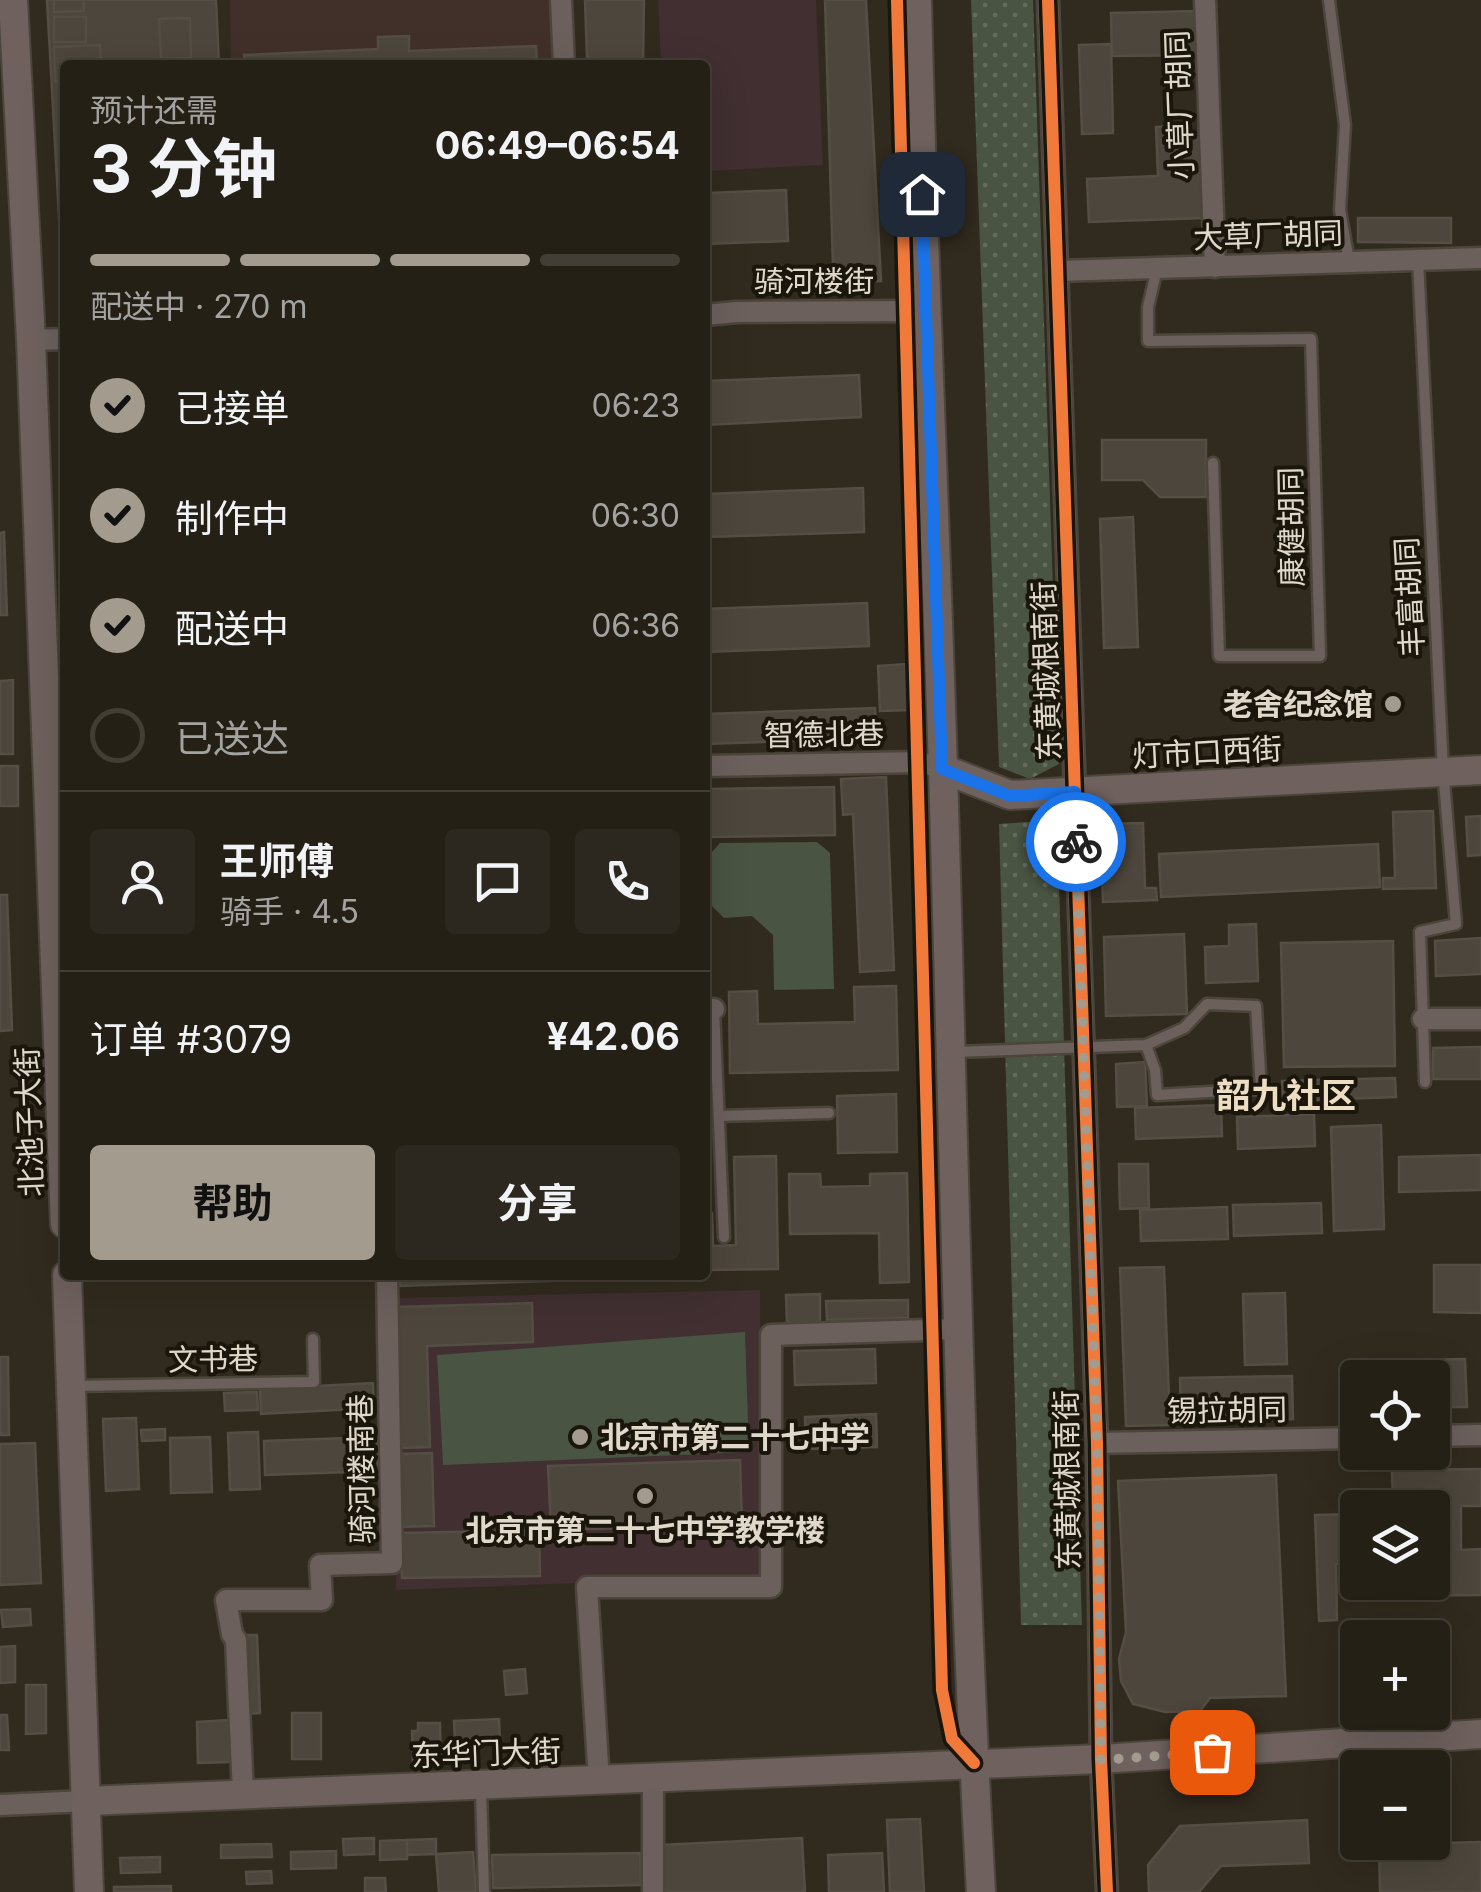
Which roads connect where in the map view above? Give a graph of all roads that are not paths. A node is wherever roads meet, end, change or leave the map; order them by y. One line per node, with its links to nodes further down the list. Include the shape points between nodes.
1 (12, 0): 17 (main road, 北池子大街)
2 (561, 0): 7 (street)
3 (917, 0): 14 (main road)
4 (1048, 0): 13 (street, 东黄城根南街)
5 (1205, 0): 11 (street, 小草厂胡同)
6 (1329, 0): 10 (lane, via 1344,124 1340,210)
7 (564, 60)
8 (1481, 258): 9 (street, 大草厂胡同)
9 (1418, 260): 10 (street, 大草厂胡同); 21 (lane, 丰富胡同)
10 (1349, 262): 11 (street, 大草厂胡同)
11 (1216, 267): 12 (street, 大草厂胡同)
12 (1157, 268): 13 (street, 大草厂胡同); 18 (lane, 康健胡同, via 1148,340 1311,338 1320,656 1219,656)
13 (1057, 271): 23 (street, 东黄城根南街)
14 (924, 311): 15 (street, 骑河楼街); 20 (main road)
15 (710, 315)
16 (60, 339): 17 (street)
17 (30, 340): 24 (main road, 北池子大街)
18 (1213, 463)
19 (710, 766): 20 (street, 智德北巷, via 919,762)
20 (942, 769): 23 (main road, 灯市口西街, via 1010,796); 30 (main road)
21 (1443, 770): 22 (main road, 灯市口西街); 23 (main road, 灯市口西街); 26 (lane, 丰富胡同, via 1456,924 1420,932)
22 (1481, 770)
23 (1075, 792): 29 (street, 东黄城根南街)
24 (60, 922)
25 (710, 1009): 33 (lane)
26 (1423, 1019): 27 (street); 31 (lane, 丰富胡同)
27 (1481, 1019)
28 (1146, 1046): 28 (lane, via 1157,1095 1261,1089 1256,1006 1207,1004 1184,1028); 29 (lane)
29 (1084, 1047): 30 (lane); 43 (street, 东黄城根南街)
30 (948, 1052): 37 (main road)
31 (1424, 1082)
32 (829, 1113): 33 (lane)
33 (719, 1116): 34 (lane)
34 (724, 1237)
35 (67, 1280): 39 (main road)
36 (387, 1280): 50 (street, 骑河楼南巷, via 392,1563 320,1565 322,1600 226,1600 236,1640)
37 (958, 1330): 46 (main road); 47 (street, via 772,1336 772,1587 587,1587)
38 (313, 1339): 39 (lane, 文书巷, via 314,1382)
39 (71, 1386): 51 (main road)
40 (1450, 1436): 41 (street)
41 (1481, 1436)
42 (1340, 1438): 43 (street, 锡拉胡同)
43 (1097, 1443): 45 (street, 东黄城根南街)
44 (1481, 1734): 45 (main road, 东华门大街)
45 (1101, 1760): 46 (main road, 东华门大街); 57 (street, 东黄城根南街)
46 (974, 1763): 48 (main road, 东华门大街); 56 (main road)
47 (598, 1780): 48 (main road, 东华门大街); 49 (main road, 东华门大街)
48 (654, 1780): 55 (street)
49 (482, 1788): 50 (main road, 东华门大街); 54 (lane)
50 (244, 1792): 51 (main road, 东华门大街)
51 (86, 1802): 52 (street, 东华门大街); 53 (main road)
52 (0, 1805)
53 (89, 1892)
54 (484, 1892)
55 (654, 1892)
56 (981, 1892)
57 (1107, 1892)

